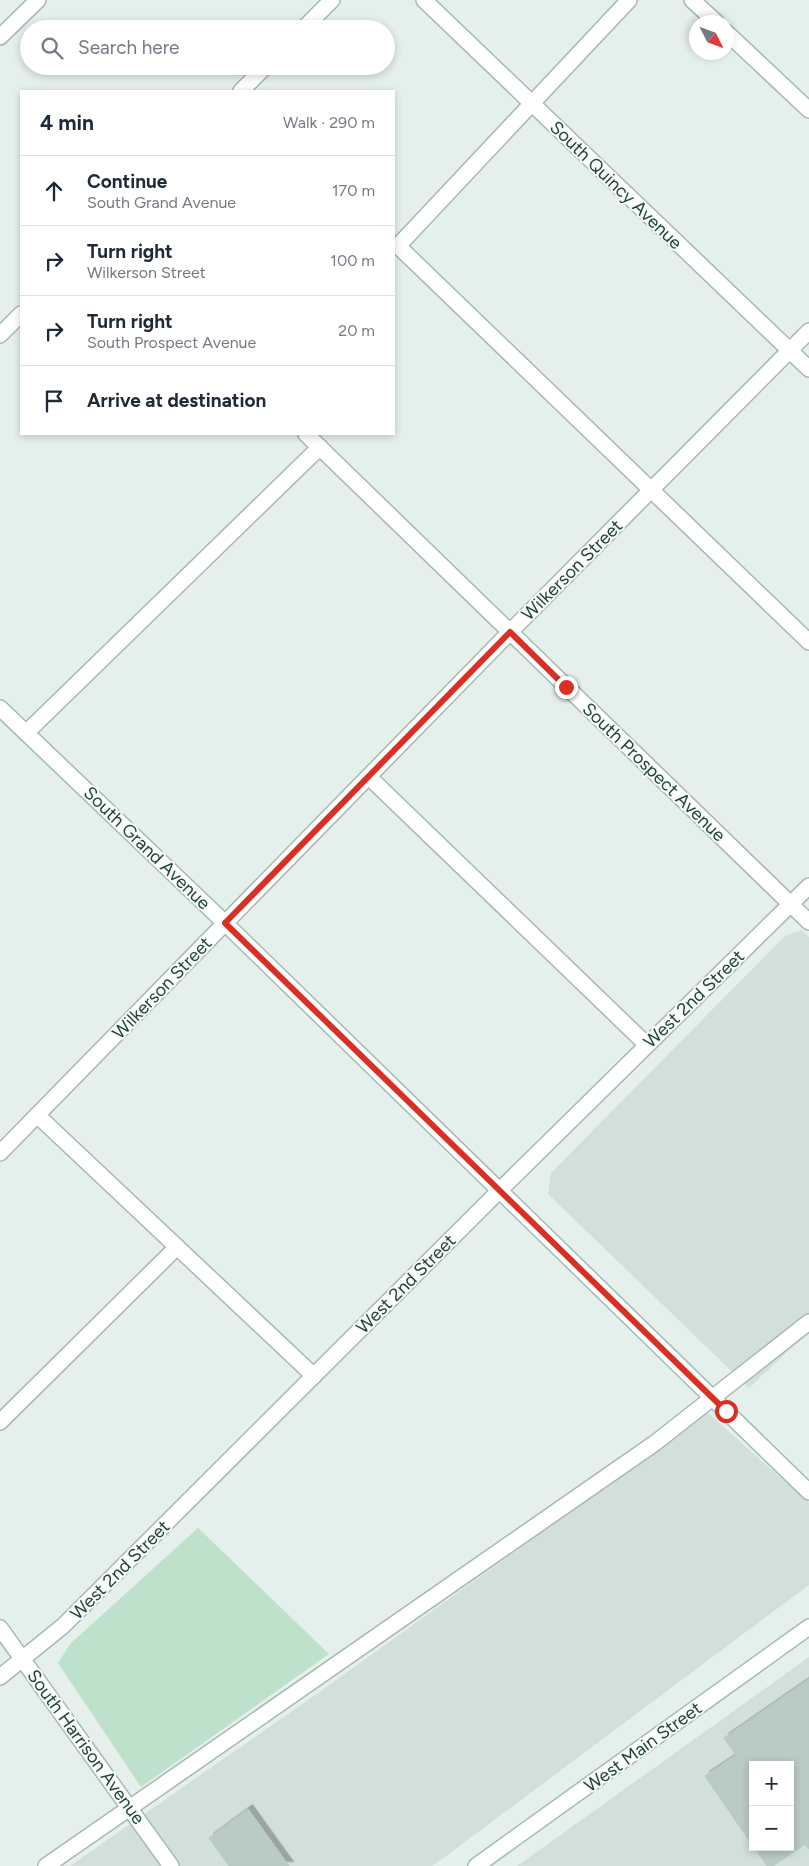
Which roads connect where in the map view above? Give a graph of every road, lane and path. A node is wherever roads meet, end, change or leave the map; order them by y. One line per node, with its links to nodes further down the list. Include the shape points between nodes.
1 (38, 0): 8 (street)
2 (332, 0): 7 (street)
3 (424, 0): 12 (street, South Quincy Avenue)
4 (629, 0): 12 (street)
5 (692, 0): 6 (street)
6 (708, 15)
7 (312, 20)
8 (0, 37)
9 (734, 40): 13 (street)
10 (257, 75): 11 (street)
11 (243, 90)
12 (532, 104): 17 (street, South Quincy Avenue); 21 (street, via 398,246)
13 (809, 110)
14 (20, 315): 16 (street)
15 (809, 332): 17 (street, Wilkerson Street)
16 (0, 335)
17 (790, 351): 18 (street, South Quincy Avenue); 21 (street, Wilkerson Street)
18 (809, 369)
19 (307, 435): 20 (street, South Prospect Avenue)
20 (320, 447): 22 (street, South Prospect Avenue); 25 (street)
21 (652, 490): 22 (street, Wilkerson Street); 23 (street)
22 (510, 632): 26 (street, Wilkerson Street); 28 (street, South Prospect Avenue)
23 (809, 642)
24 (0, 708): 25 (street, South Grand Avenue)
25 (26, 733): 30 (street, South Grand Avenue)
26 (369, 777): 30 (street, Wilkerson Street); 31 (street)
27 (809, 886): 28 (street, West 2nd Street)
28 (790, 905): 29 (street, South Prospect Avenue); 31 (street, West 2nd Street)
29 (809, 922)
30 (225, 923): 32 (street, Wilkerson Street); 34 (street, South Grand Avenue)
31 (647, 1045): 34 (street, West 2nd Street)
32 (38, 1115): 33 (street, Wilkerson Street); 35 (street)
33 (0, 1153)
34 (500, 1190): 37 (street, West 2nd Street); 38 (street, South Grand Avenue)
35 (177, 1247): 37 (street); 39 (street)
36 (809, 1322): 38 (street)
37 (314, 1376): 43 (street, West 2nd Street, via 64,1626)
38 (712, 1398): 40 (street, South Grand Avenue); 45 (street, via 646,1449)
39 (0, 1422)
40 (809, 1492)
41 (809, 1627): 48 (street, West Main Street)
42 (0, 1628): 43 (street, South Harrison Avenue)
43 (23, 1660): 44 (street, West 2nd Street); 45 (street, South Harrison Avenue)
44 (0, 1677)
45 (130, 1808): 46 (street); 47 (street, South Harrison Avenue)
46 (46, 1866)
47 (171, 1866)
48 (476, 1866)

